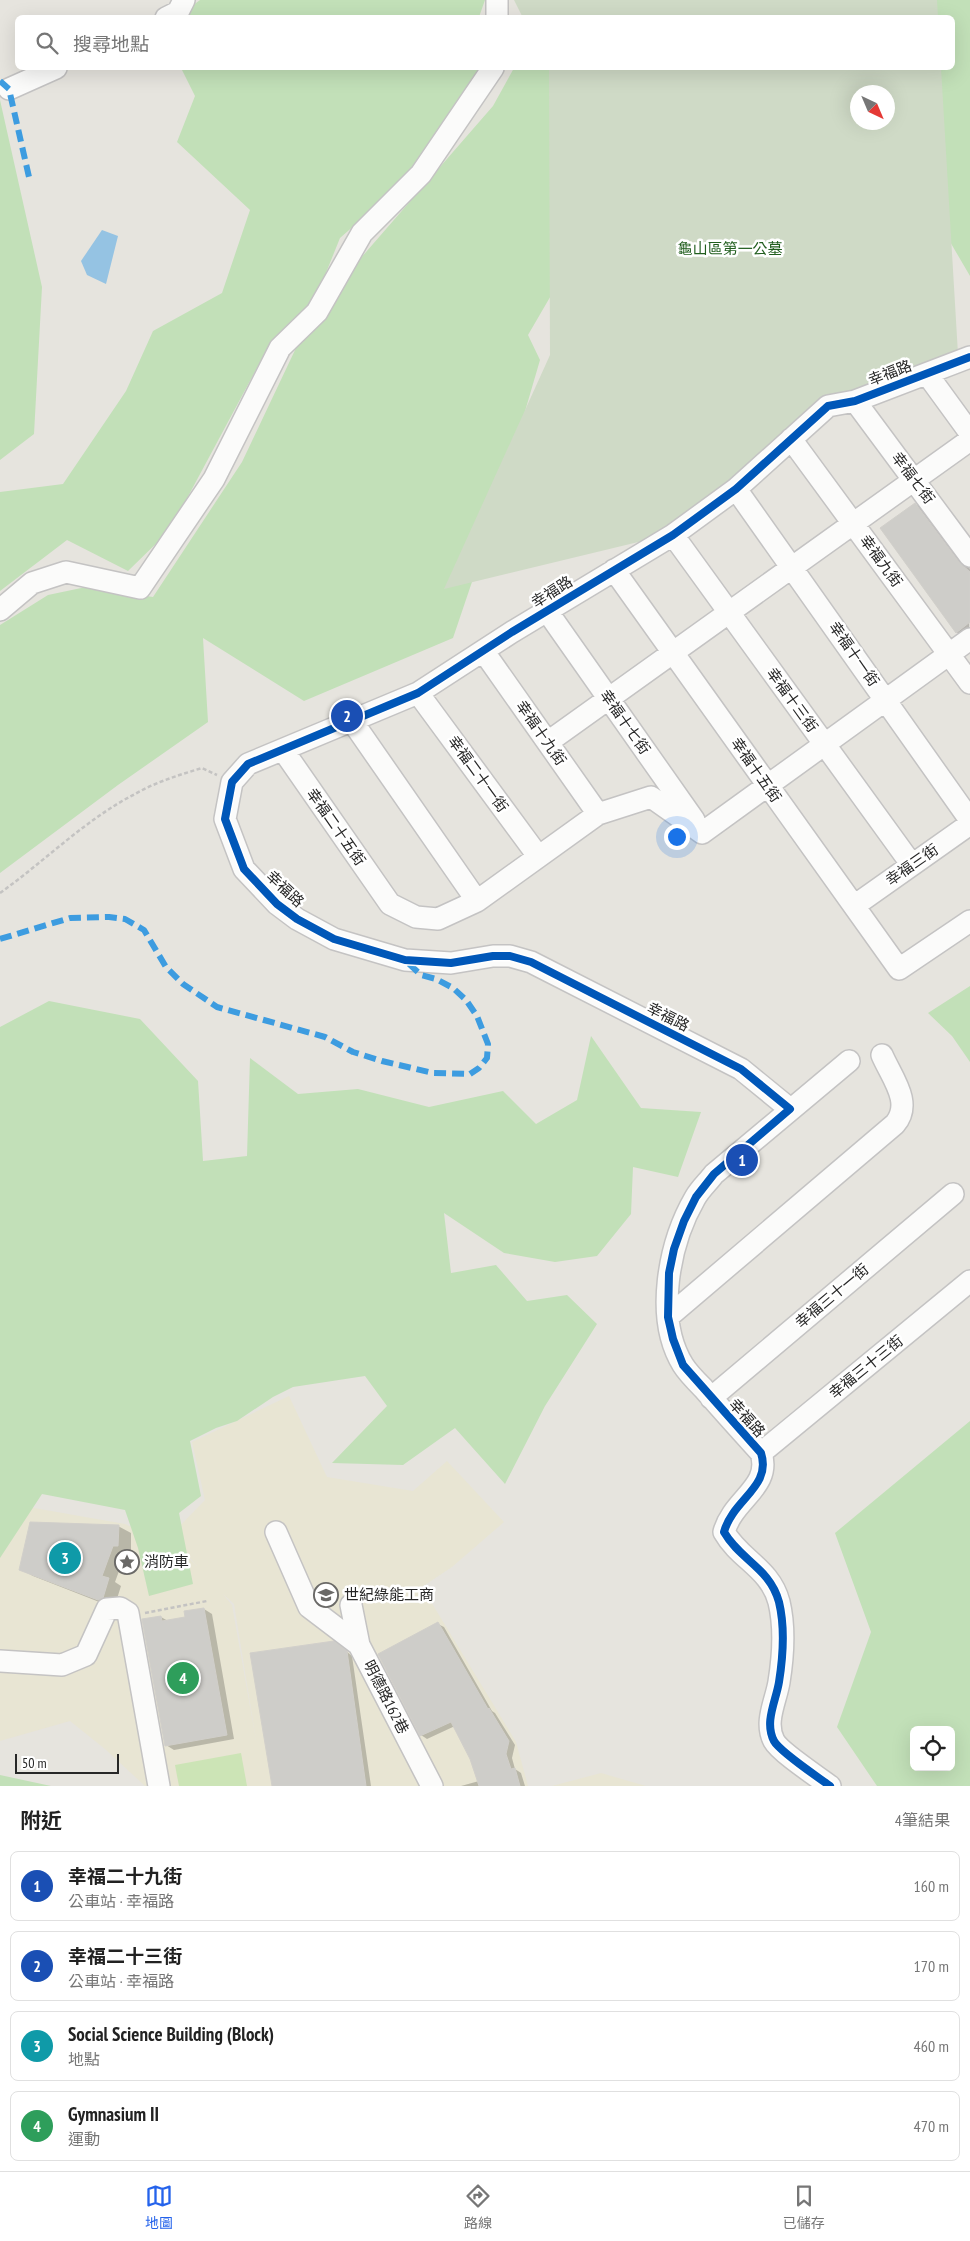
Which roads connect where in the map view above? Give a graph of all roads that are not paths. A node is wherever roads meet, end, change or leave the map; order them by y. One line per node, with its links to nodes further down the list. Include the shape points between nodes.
1 (184, 0): 3 (street, via 178,12)
2 (497, 0): 4 (street)
3 (172, 15)
4 (497, 15)
5 (52, 70): 7 (street)
6 (492, 70): 21 (street, via 421,174 362,233 317,312 280,348 214,479 140,588 66,572 32,583)
7 (9, 89)
8 (970, 357): 9 (street, 幸福路)
9 (926, 374): 10 (street, 幸福路); 11 (street)
10 (855, 401): 12 (street, 幸福路, via 828,406); 14 (street, 幸福七街)
11 (970, 434)
12 (791, 439): 15 (street, 幸福路); 16 (street, 幸福九街)
13 (970, 440): 14 (street)
14 (914, 480): 16 (street); 18 (street, 幸福七街)
15 (736, 489): 17 (street, 幸福路); 19 (street, 幸福十一街)
16 (854, 524): 19 (street); 27 (street, 幸福九街)
17 (673, 535): 20 (street, 幸福路); 23 (street, 幸福十三街)
18 (970, 556)
19 (793, 567): 23 (street); 31 (street, 幸福十一街)
20 (614, 570): 22 (street, 幸福路); 26 (street, 幸福十五街)
21 (0, 610)
22 (547, 611): 25 (street, 幸福路); 30 (street, 幸福十七街)
23 (728, 613): 26 (street); 34 (street, 幸福十三街)
24 (970, 639): 27 (street)
25 (484, 652): 29 (street, 幸福路); 33 (street, 幸福十九街)
26 (673, 652): 30 (street); 36 (street, 幸福十五街)
27 (949, 654): 28 (street, 幸福九街); 31 (street)
28 (970, 683)
29 (418, 693): 32 (street, 幸福路); 41 (street, 幸福二十一街)
30 (608, 699): 33 (street); 40 (street, 幸福十七街)
31 (886, 700): 34 (street); 38 (street, 幸福十一街)
32 (352, 721): 35 (street, 幸福路); 43 (street)
33 (548, 742): 37 (street, 幸福十九街)
34 (824, 744): 36 (street); 42 (street, 幸福十三街)
35 (282, 750): 43 (street, 幸福二十五街, via 390,904 416,917 438,919); 48 (street, 幸福路, via 248,764 232,782 225,819 244,869 296,919 334,939 405,960 451,963 510,956 531,962 740,1069)
36 (768, 785): 40 (street); 44 (street, 幸福十五街)
37 (598, 814): 40 (street, via 651,797); 41 (street)
38 (970, 820)
39 (970, 824): 42 (street, 幸福三街)
40 (702, 833)
41 (538, 856): 43 (street)
42 (912, 865): 44 (street, 幸福三街)
43 (478, 901)
44 (854, 906): 45 (street, 幸福十五街, via 899,970)
45 (970, 921)
46 (882, 1055): 51 (street, via 903,1100 904,1109 898,1120)
47 (849, 1061): 48 (street)
48 (790, 1109): 51 (street, 幸福路, via 714,1174 696,1197 674,1249 669,1273)
49 (953, 1194): 52 (street, 幸福三十一街)
50 (970, 1281): 53 (street, 幸福三十三街)
51 (668, 1317): 52 (street, 幸福路, via 683,1365)
52 (711, 1398): 53 (street, 幸福路)
53 (761, 1453): 60 (street, via 763,1473 732,1512 724,1532 737,1550 768,1578 779,1603 783,1624 779,1682 771,1714 770,1730 774,1742)
54 (276, 1532): 56 (street, via 309,1607)
55 (351, 1605): 56 (street, 明德路162巷)
56 (359, 1645): 59 (street, 明德路162巷)
57 (0, 1661): 58 (street, via 62,1665 86,1656 107,1609 120,1608 128,1613)
58 (159, 1786)
59 (432, 1786)
60 (830, 1786)

